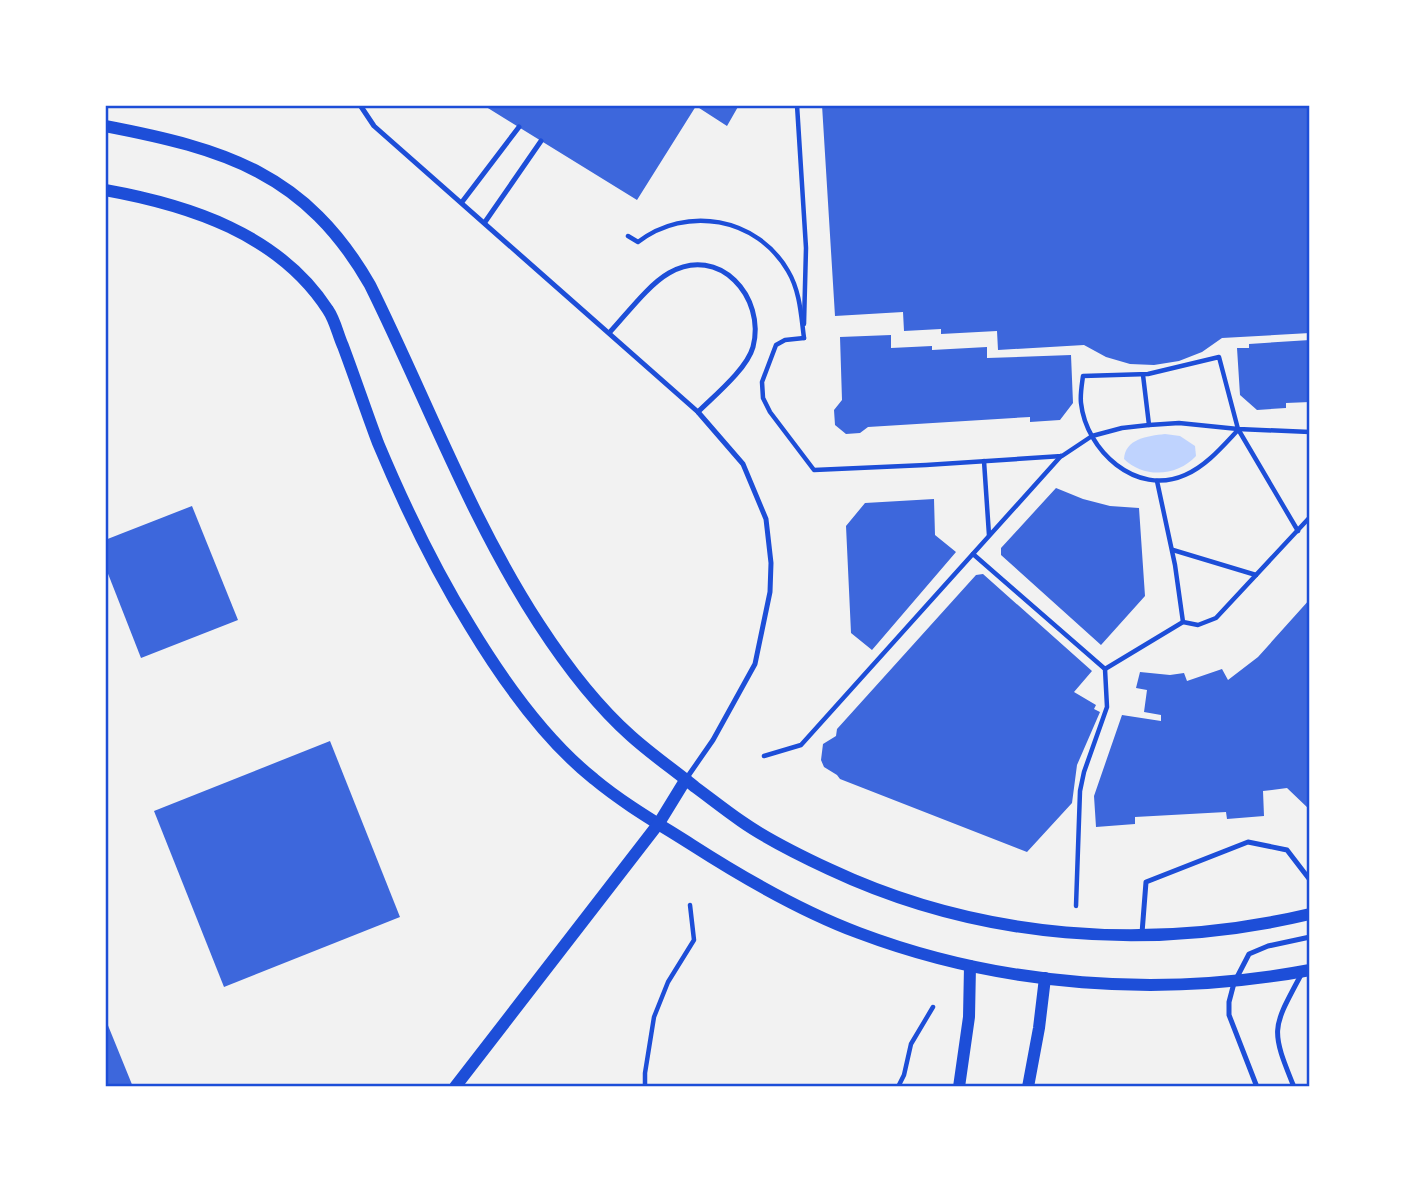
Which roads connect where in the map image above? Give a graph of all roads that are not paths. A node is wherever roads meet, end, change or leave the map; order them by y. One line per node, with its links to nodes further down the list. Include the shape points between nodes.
1 (360, 105): 6 (lane, via 374,126)
2 (105, 125): 10 (street, via 238,160 291,192 336,234 370,285 487,533 540,625 607,711)
3 (519, 127): 6 (lane)
4 (541, 141): 7 (lane)
5 (105, 190): 11 (street, via 171,205 233,227 286,264 310,288 330,312 393,475 433,562 478,639 520,698 571,757 592,778)
6 (462, 202): 7 (lane)
7 (485, 222): 8 (lane)
8 (609, 333): 9 (lane); 9 (lane, via 668,273 705,265 728,273 751,303 753,350 734,377)
9 (698, 412): 10 (lane, via 743,464 766,519 771,592 755,664)
10 (686, 779): 11 (street); 14 (street, via 740,821 793,852 910,902 1000,925)
11 (659, 823): 16 (street, via 810,912 887,943); 20 (street)
12 (1310, 880): 14 (lane, via 1287,850 1248,842 1146,882)
13 (1310, 914): 14 (street, via 1228,929)
14 (1142, 937)
15 (1310, 937): 19 (lane, via 1249,954)
16 (970, 966): 18 (street); 21 (street, via 969,1017)
17 (1306, 970): 19 (street); 24 (lane, via 1280,1013 1275,1032)
18 (1045, 978): 19 (street, via 1142,985); 22 (street)
19 (1234, 983): 23 (lane, via 1229,1015)
20 (455, 1087)
21 (959, 1087)
22 (1028, 1087)
23 (1257, 1087)
24 (1294, 1087)

